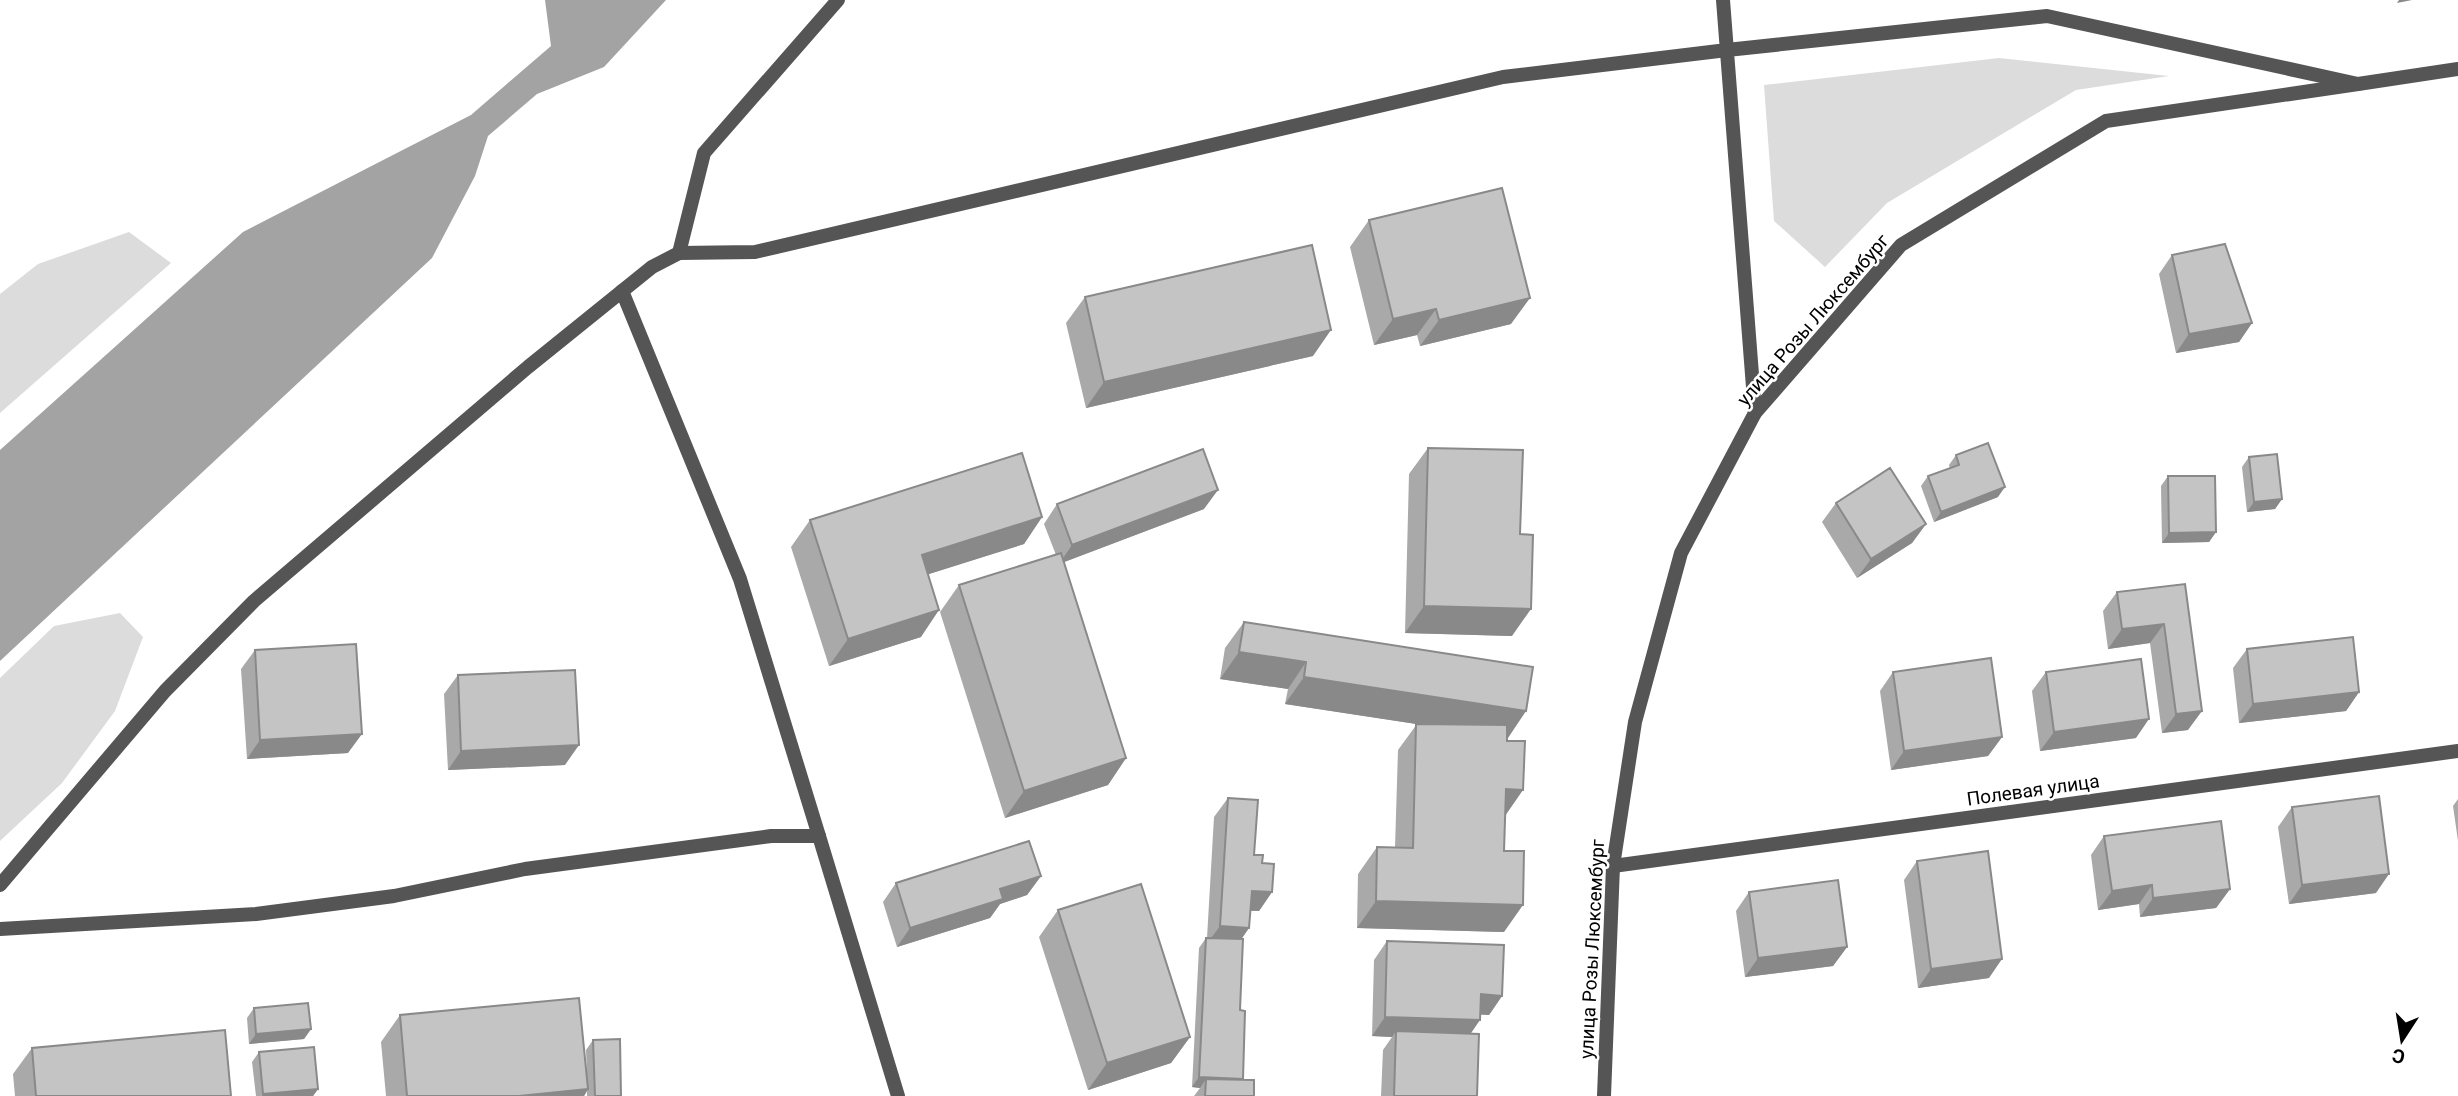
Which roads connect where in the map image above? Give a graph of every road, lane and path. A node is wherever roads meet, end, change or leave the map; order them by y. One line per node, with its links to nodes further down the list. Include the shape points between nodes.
1 (838, 0): 6 (street, via 704,153)
2 (1723, 0): 3 (street)
3 (1727, 50): 5 (street, via 2047,16); 6 (street, via 1503,77 755,252); 8 (street)
4 (2458, 69): 5 (street, улица Розы Люксембург)
5 (2358, 84): 8 (street, улица Розы Люксембург, via 2106,121 1901,245)
6 (679, 253): 7 (street)
7 (622, 291): 10 (street, via 740,579); 12 (street, via 254,601 166,691)
8 (1755, 413): 11 (street, улица Розы Люксембург, via 1681,553 1635,722)
9 (2458, 751): 11 (street, Полевая улица)
10 (819, 836): 13 (street, via 771,836 525,869 394,896 256,914); 14 (street)
11 (1612, 866): 15 (street, улица Розы Люксембург)
12 (0, 885)
13 (0, 929)
14 (898, 1096)
15 (1604, 1096)

